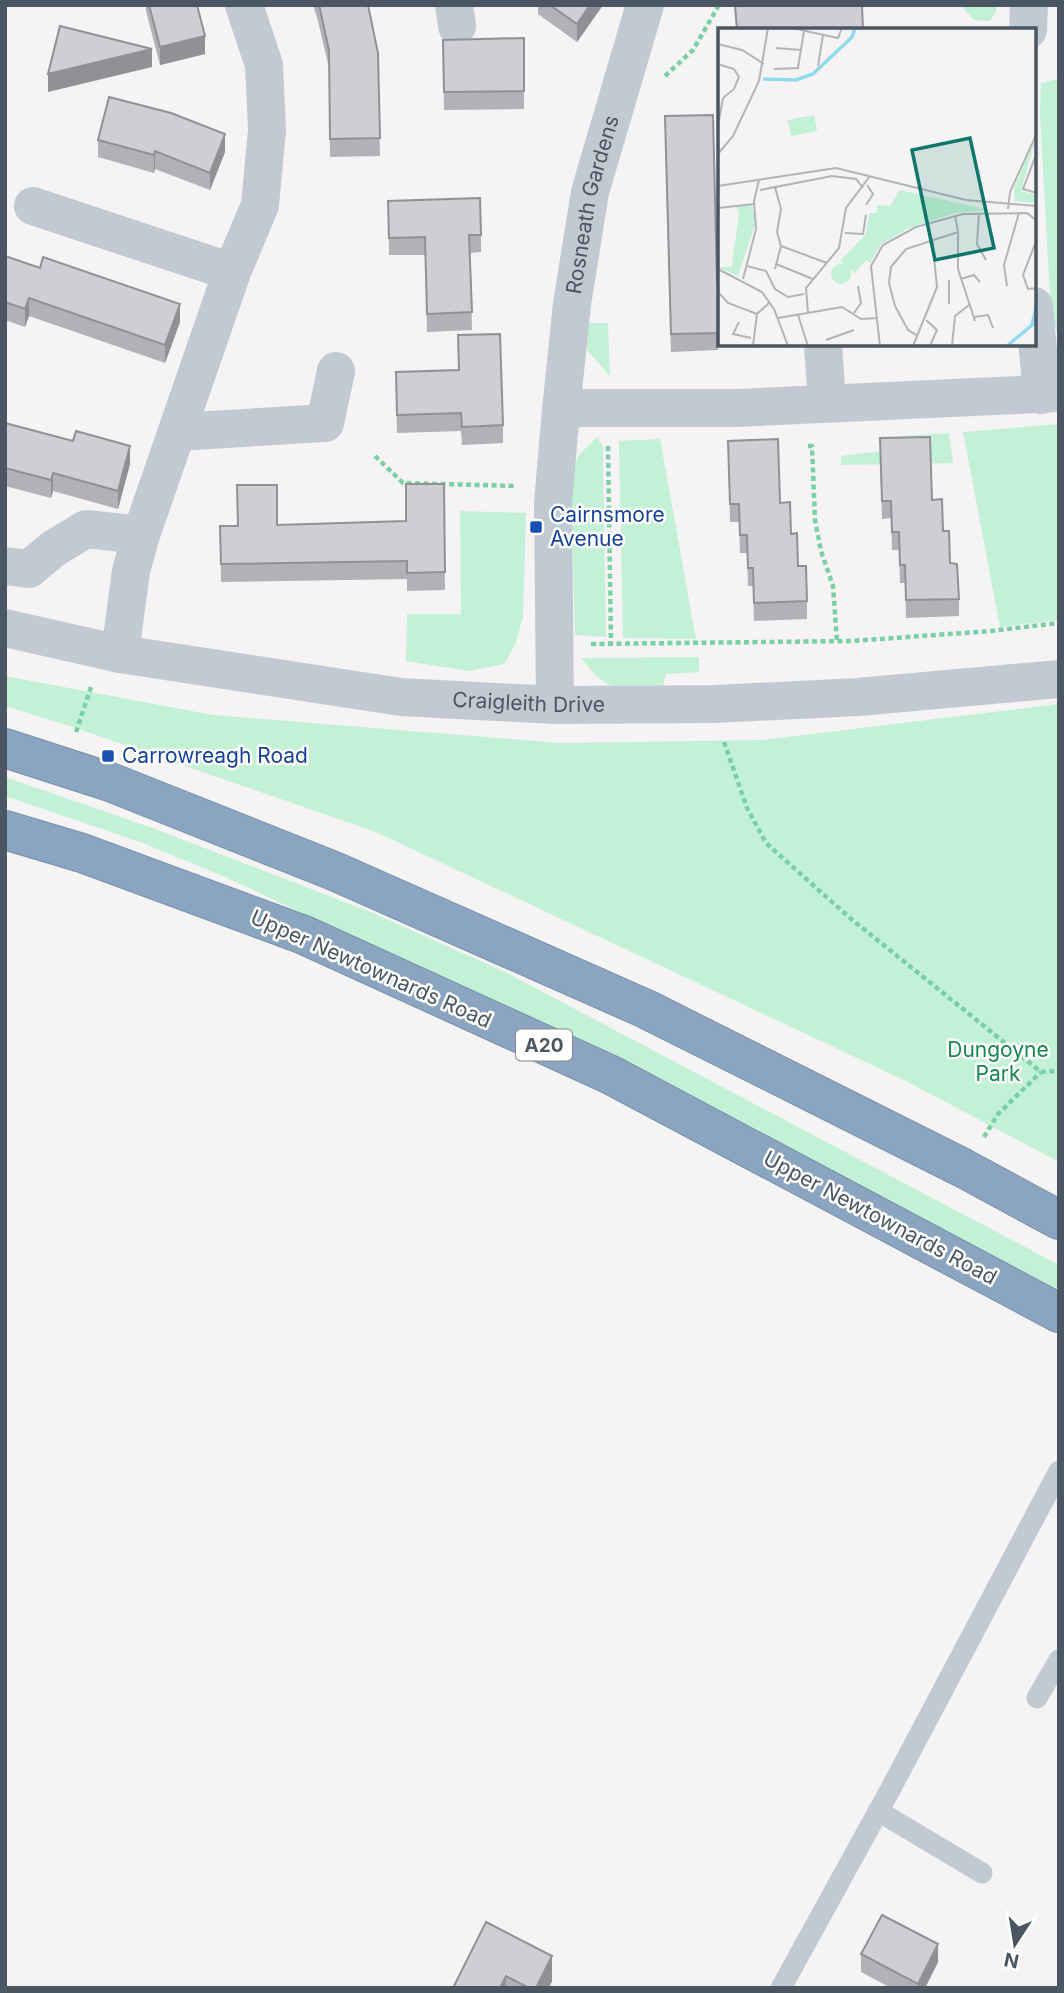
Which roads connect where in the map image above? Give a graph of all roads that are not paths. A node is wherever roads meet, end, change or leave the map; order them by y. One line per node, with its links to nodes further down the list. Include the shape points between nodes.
1 (244, 5): 6 (street, via 264,65 267,130 260,205)
2 (645, 5): 12 (street, Rosneath Gardens, via 590,192)
3 (1029, 5): 4 (street)
4 (1028, 28)
5 (33, 206): 6 (street)
6 (232, 272): 13 (street)
7 (1036, 317): 10 (street)
8 (823, 346): 11 (street)
9 (336, 371): 13 (street, via 325,423)
10 (1050, 394): 11 (street)
11 (827, 403): 12 (street)
12 (561, 410): 19 (street, via 553,503)
13 (177, 432): 14 (street)
14 (141, 535): 15 (street, via 86,529 29,569); 17 (street)
15 (5, 566)
16 (5, 628): 17 (street, Craigleith Drive)
17 (111, 652): 19 (street, Craigleith Drive, via 401,697)
18 (1059, 680): 19 (street, Craigleith Drive, via 858,697)
19 (555, 705)
20 (5, 748): 22 (highway, via 110,782 334,871 646,1009)
21 (5, 830): 23 (highway, Upper Newtownards Road / A20, via 82,853 304,935 611,1075)
22 (1059, 1220)
23 (1059, 1313)
24 (1059, 1471): 27 (lane)
25 (1059, 1660): 26 (lane)
26 (1037, 1698)
27 (878, 1811): 28 (lane); 29 (lane)
28 (982, 1873)
29 (781, 1988)

